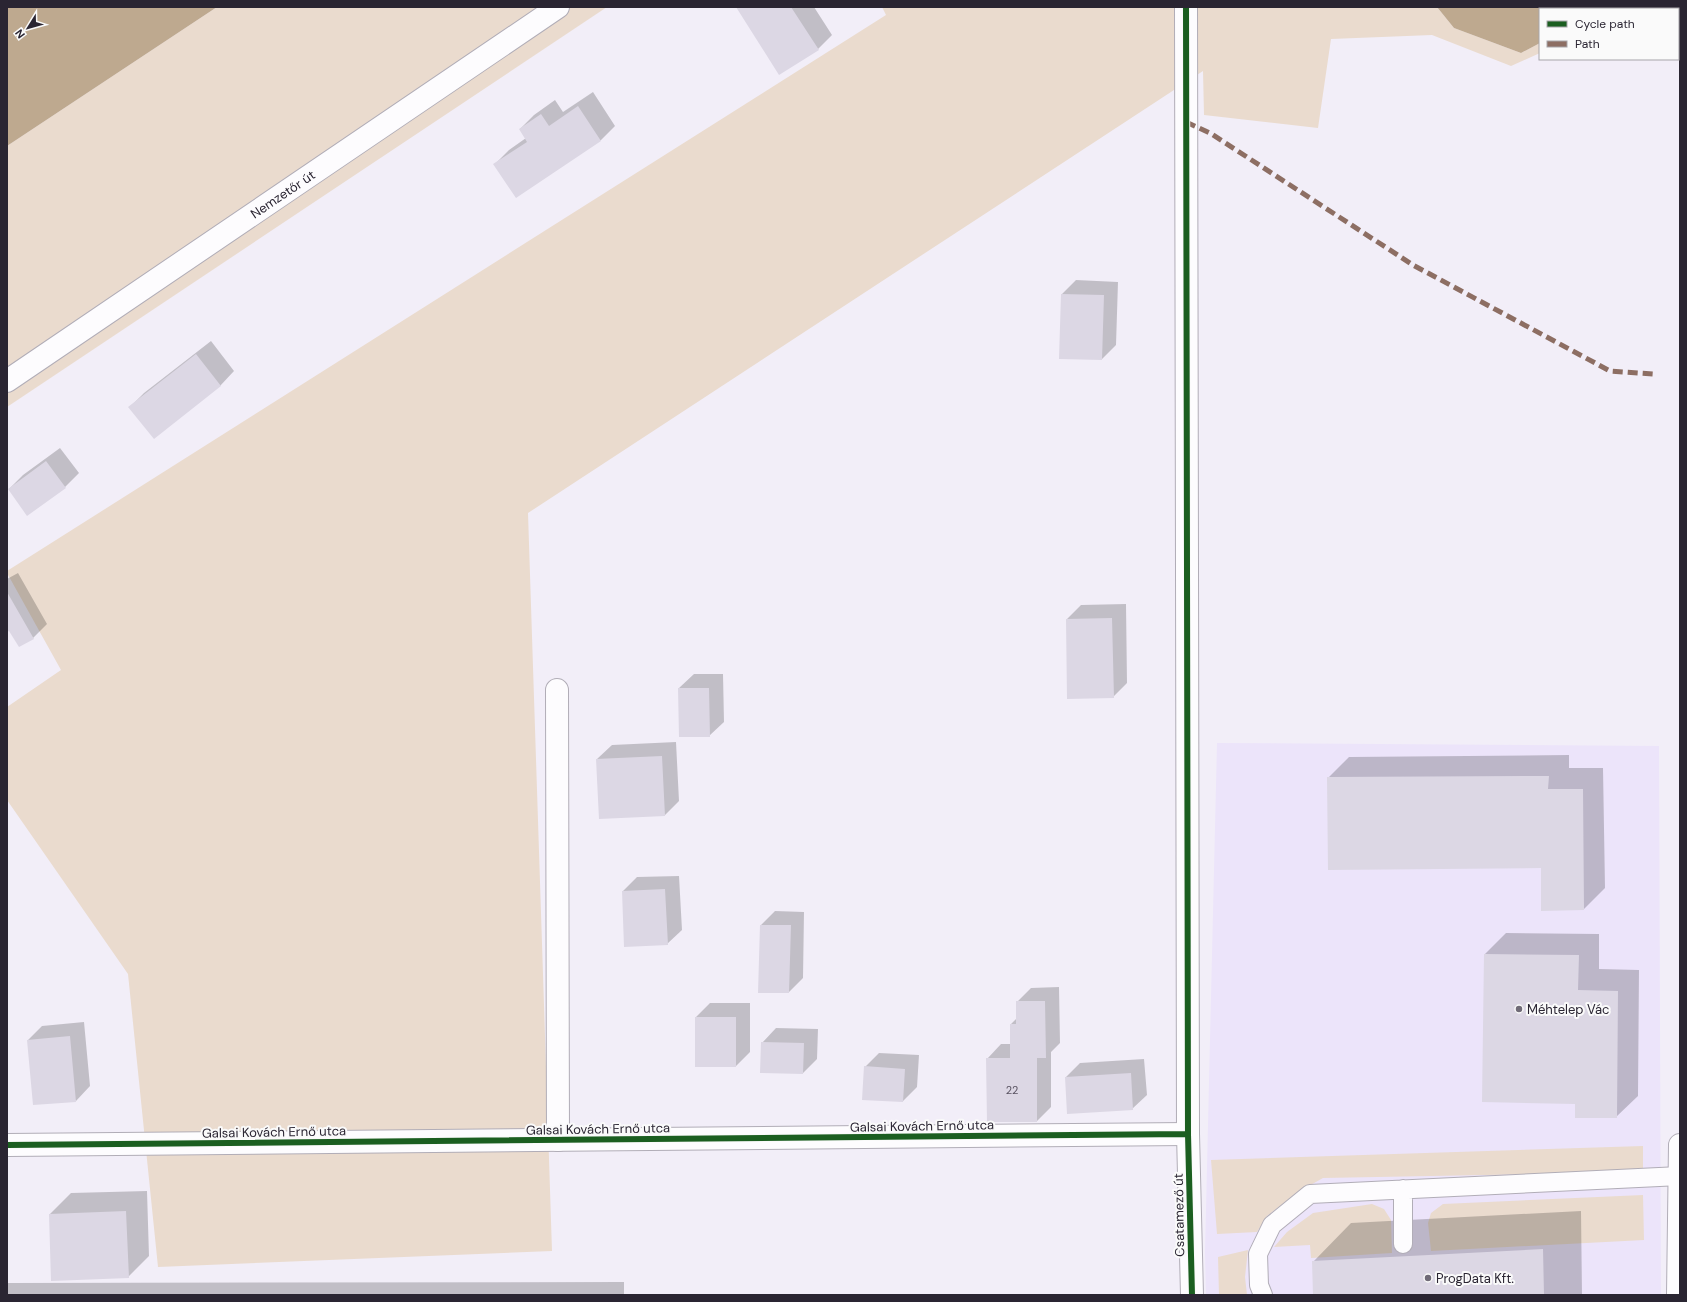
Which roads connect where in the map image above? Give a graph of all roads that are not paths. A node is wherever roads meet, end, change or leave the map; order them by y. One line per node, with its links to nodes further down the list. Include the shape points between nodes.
1 (558, 7): 3 (street, Nemzetőr út)
2 (1186, 7): 5 (street, Csatamező út)
3 (7, 381)
4 (557, 690): 6 (street)
5 (1188, 1134): 6 (street, Galsai Kovách Ernő utca); 12 (street, Csatamező út)
6 (558, 1140): 7 (street, Galsai Kovách Ernő utca)
7 (7, 1145)
8 (1680, 1145): 9 (street)
9 (1680, 1176): 10 (lane); 14 (street)
10 (1403, 1189): 11 (lane); 13 (lane, via 1310,1194 1272,1224 1258,1254 1259,1284)
11 (1403, 1244)
12 (1192, 1295)
13 (1263, 1295)
14 (1678, 1295)

